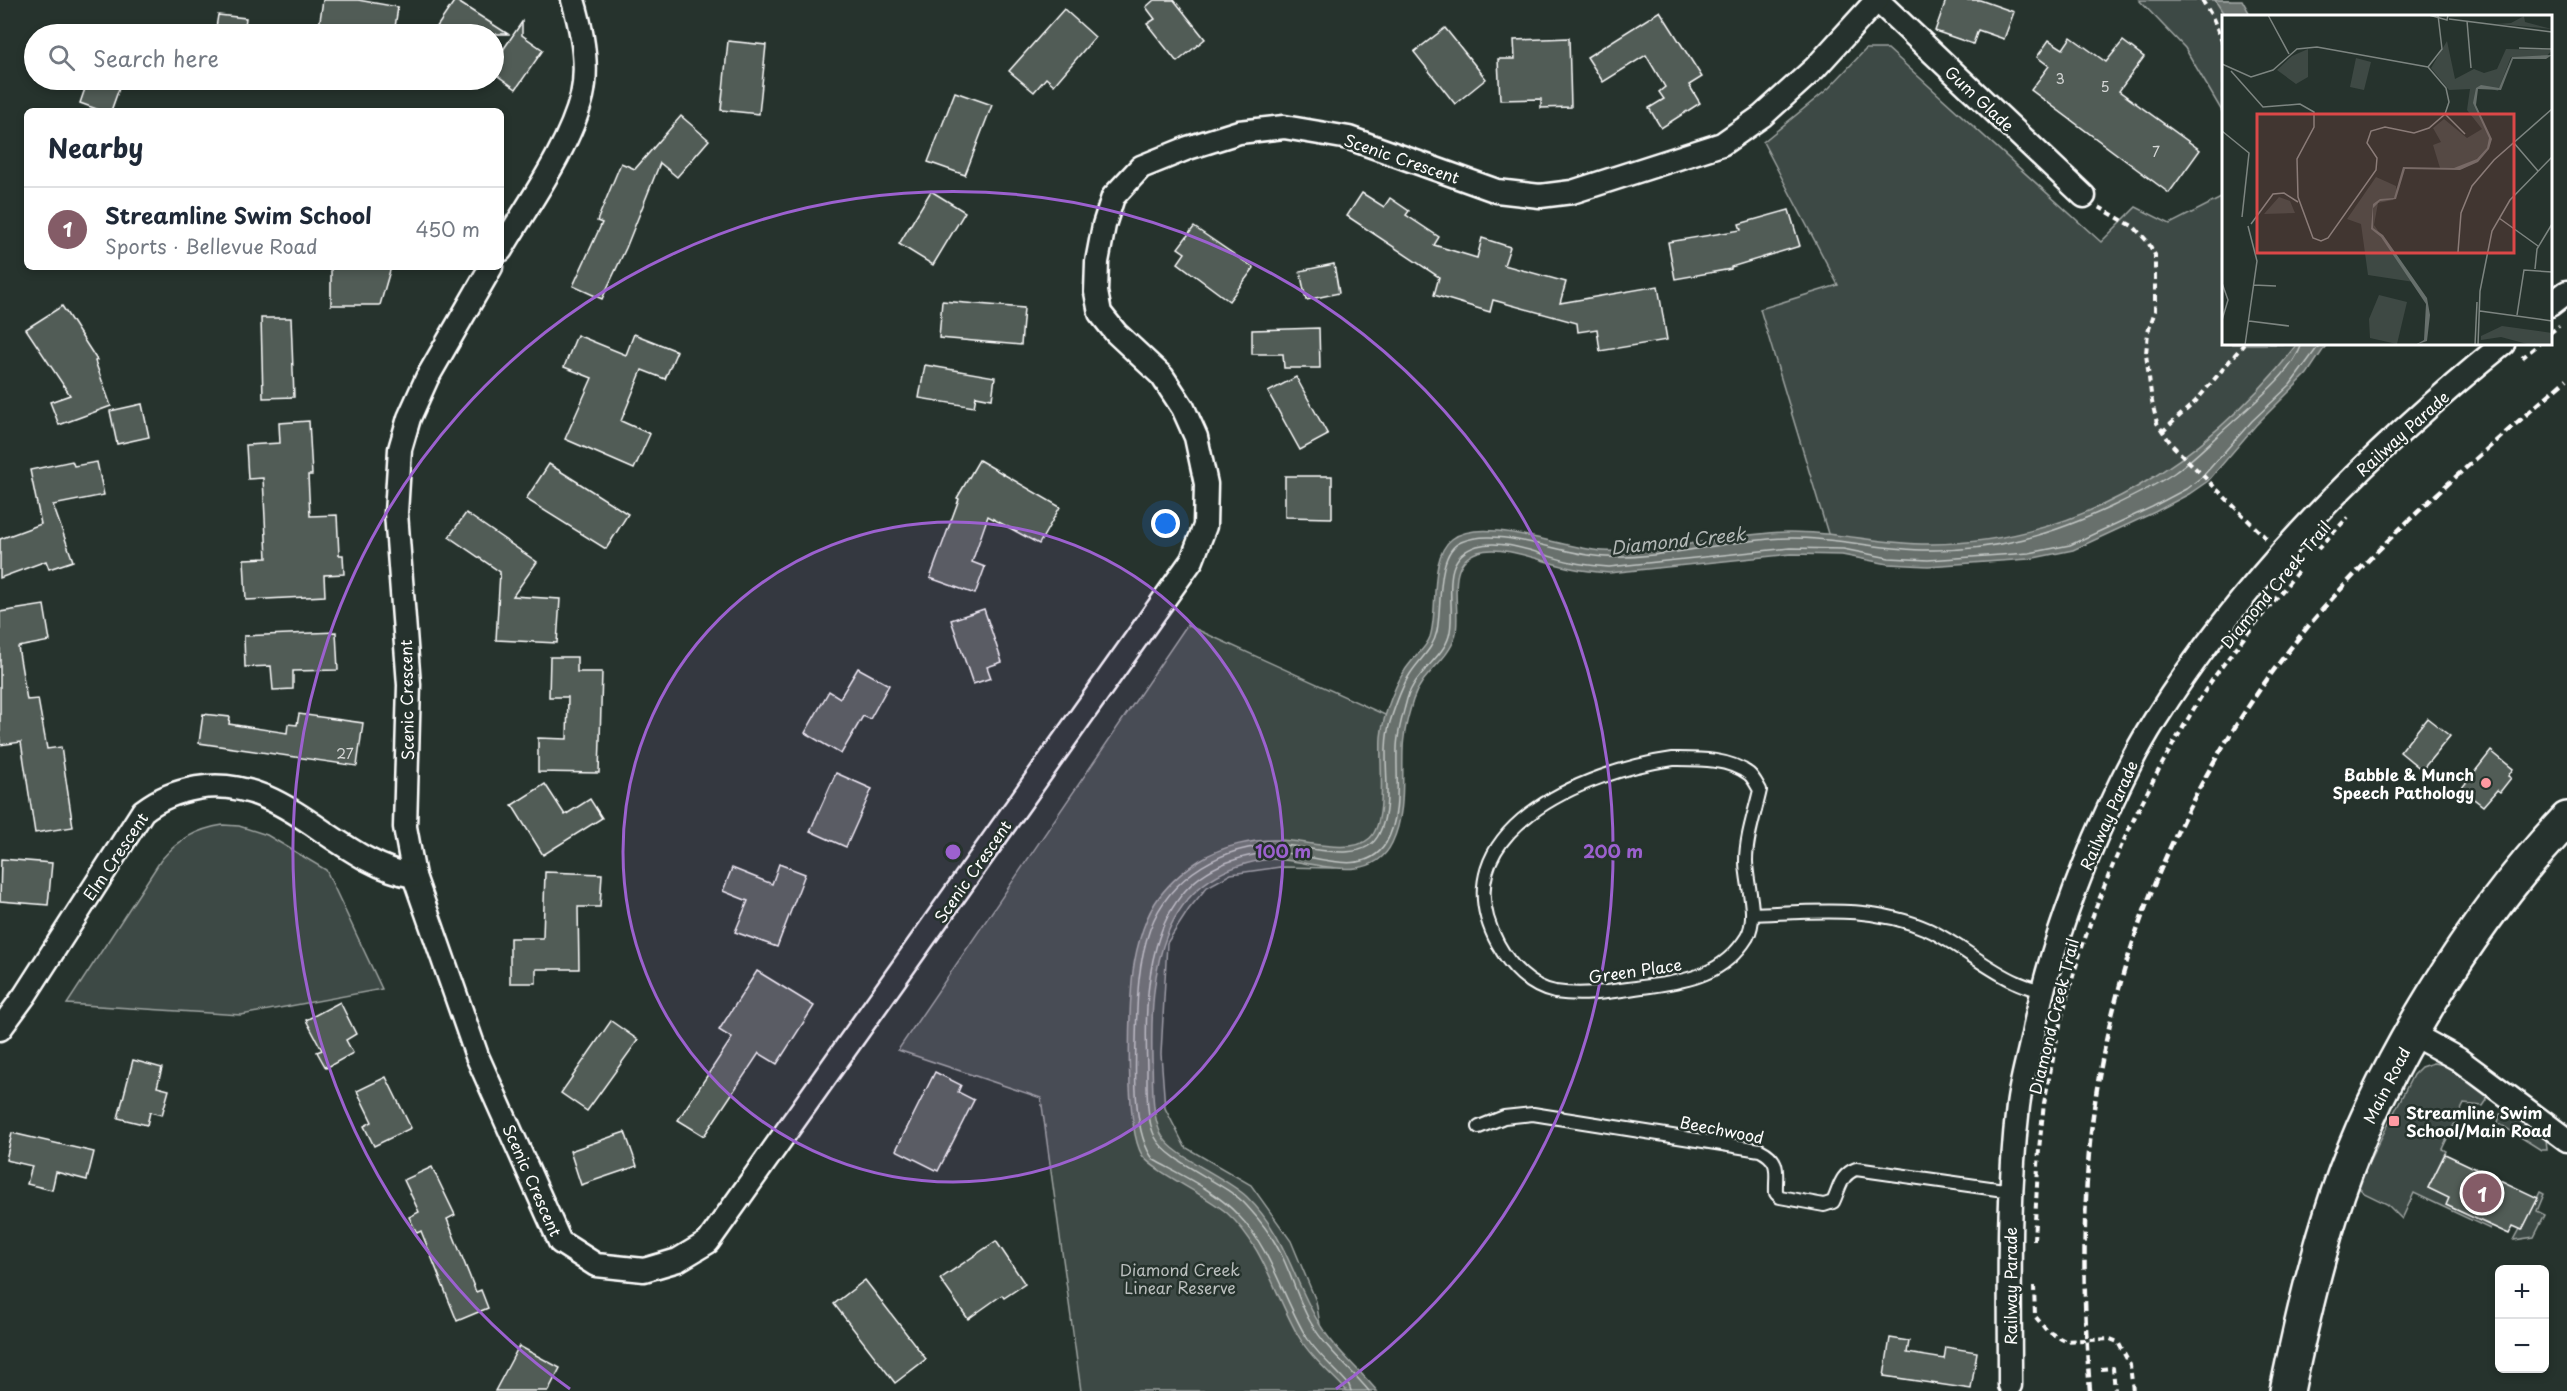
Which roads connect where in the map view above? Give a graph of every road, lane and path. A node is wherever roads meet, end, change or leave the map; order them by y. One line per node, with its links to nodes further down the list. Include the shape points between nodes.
1 (573, 0): 6 (street, via 584,51 582,94 570,133)
2 (1877, 0): 5 (street, Gum Glade); 20 (street, Scenic Crescent, via 1815,68 1762,116 1722,144 1572,192 1540,196 1497,191 1349,138 1284,127 1239,132 1141,167 1113,197 1102,234 1096,292 1101,313 1116,333 1162,376 1196,437 1206,484 1205,526 1192,560 708,1242 678,1260 644,1270 596,1265 560,1242 477,1056)
3 (2202, 0): 4 (path)
4 (2222, 42)
5 (2084, 196): 14 (path, via 2134,227 2155,255 2155,311 2146,342 2146,363 2154,414)
6 (504, 245)
7 (489, 270): 20 (street, Scenic Crescent, via 427,378 400,449 396,513 409,686 405,827)
8 (2567, 292): 9 (street)
9 (2552, 303)
10 (2243, 345): 14 (path, via 2196,401)
11 (2502, 345): 16 (street, Railway Parade, via 2366,464)
12 (2538, 345): 13 (path)
13 (2521, 359)
14 (2162, 432): 16 (path)
15 (2354, 512): 17 (path, Diamond Creek Trail)
16 (2281, 552): 22 (street, Railway Parade, via 2221,625 2168,701 2118,786 2066,910)
17 (2314, 553)
18 (2302, 566): 28 (path, Diamond Creek Trail, via 2219,670 2189,716 2143,798 2112,865 2082,942 2057,1037 2043,1114)
19 (2567, 819): 24 (main road, Main Road, via 2495,905)
20 (414, 876): 23 (street, Elm Crescent, via 369,860 265,795 213,786 157,800 143,811)
21 (1752, 914): 21 (lane, Green Place, via 1748,935 1734,952 1709,972 1689,981 1572,994 1533,984 1504,957 1486,917 1484,892 1487,870 1496,850 1538,806 1573,787 1641,764 1700,759 1750,774 1760,790 1746,861); 22 (lane, via 1805,910 1894,917 1929,930 2015,981)
22 (2042, 991): 27 (street, Railway Parade, via 2019,1104)
23 (0, 1029)
24 (2412, 1034): 26 (street, via 2458,1059); 34 (main road, Main Road, via 2370,1116 2338,1192 2307,1300)
25 (1479, 1127): 27 (lane, Beechwood, via 1504,1117 1533,1114 1760,1150 1775,1161 1776,1193 1780,1197 1824,1205 1833,1202 1842,1178 1856,1169)
26 (2567, 1140)
27 (2011, 1191): 31 (street, Railway Parade)
28 (2034, 1241)
29 (2034, 1276): 33 (path, via 2037,1320 2061,1340 2116,1340 2130,1365)
30 (2101, 1369): 32 (path, via 2113,1368)
31 (2010, 1385)
32 (2115, 1391)
33 (2133, 1391)
34 (2287, 1391)

